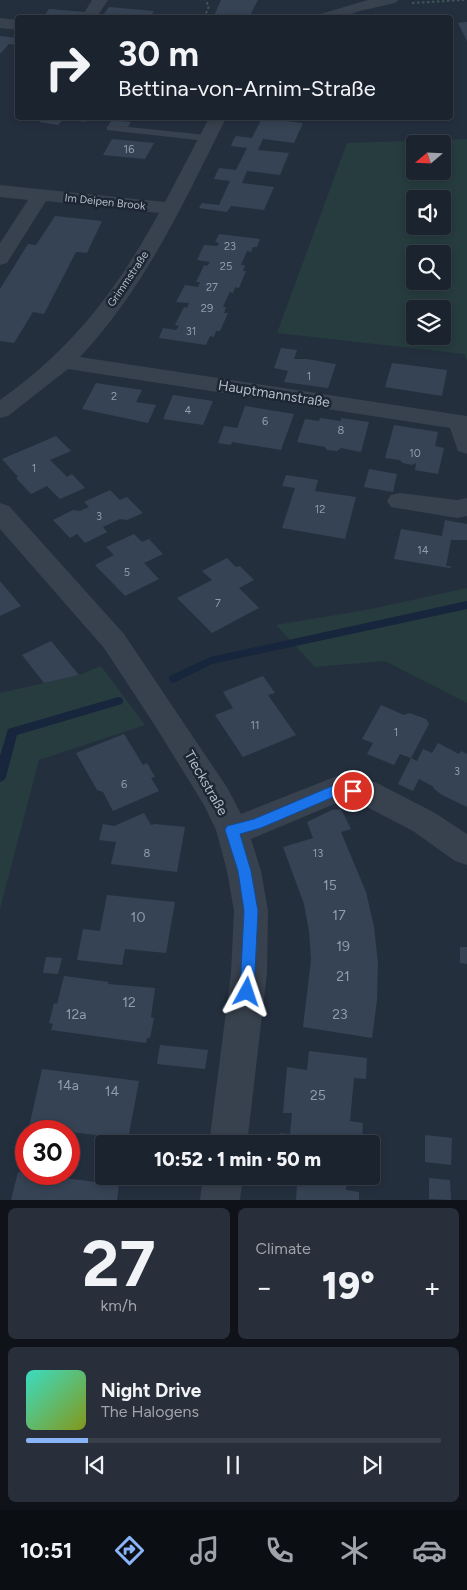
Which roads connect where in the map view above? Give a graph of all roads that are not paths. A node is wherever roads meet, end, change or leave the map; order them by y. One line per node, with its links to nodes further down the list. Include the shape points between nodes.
1 (100, 0): 5 (street)
2 (326, 0): 4 (street)
3 (390, 0): 4 (street)
4 (346, 9): 6 (street)
5 (90, 15)
6 (331, 15)
7 (0, 23): 8 (street)
8 (15, 25)
9 (215, 120): 11 (street, Grimmstraße)
10 (110, 128): 11 (lane)
11 (206, 138): 14 (street, Grimmstraße)
12 (0, 191): 13 (street, Im Deipen Brook)
13 (40, 196): 14 (street, Im Deipen Brook); 15 (street)
14 (170, 208): 16 (street, Grimmstraße, via 120,293)
15 (0, 259)
16 (63, 361): 17 (street, Grimmstraße); 18 (street, Hauptmannstraße, via 460,422)
17 (0, 411)
18 (467, 446)
19 (400, 501): 20 (street, via 457,509)
20 (467, 507)
21 (0, 512): 22 (street, Tieckstraße, via 114,641 218,798)
22 (232, 830): 23 (street, via 256,824 337,789 368,793 424,822); 24 (street, Tieckstraße, via 251,911 249,973)
23 (467, 851)
24 (229, 1135)
25 (222, 1185): 26 (street)
26 (220, 1200)

